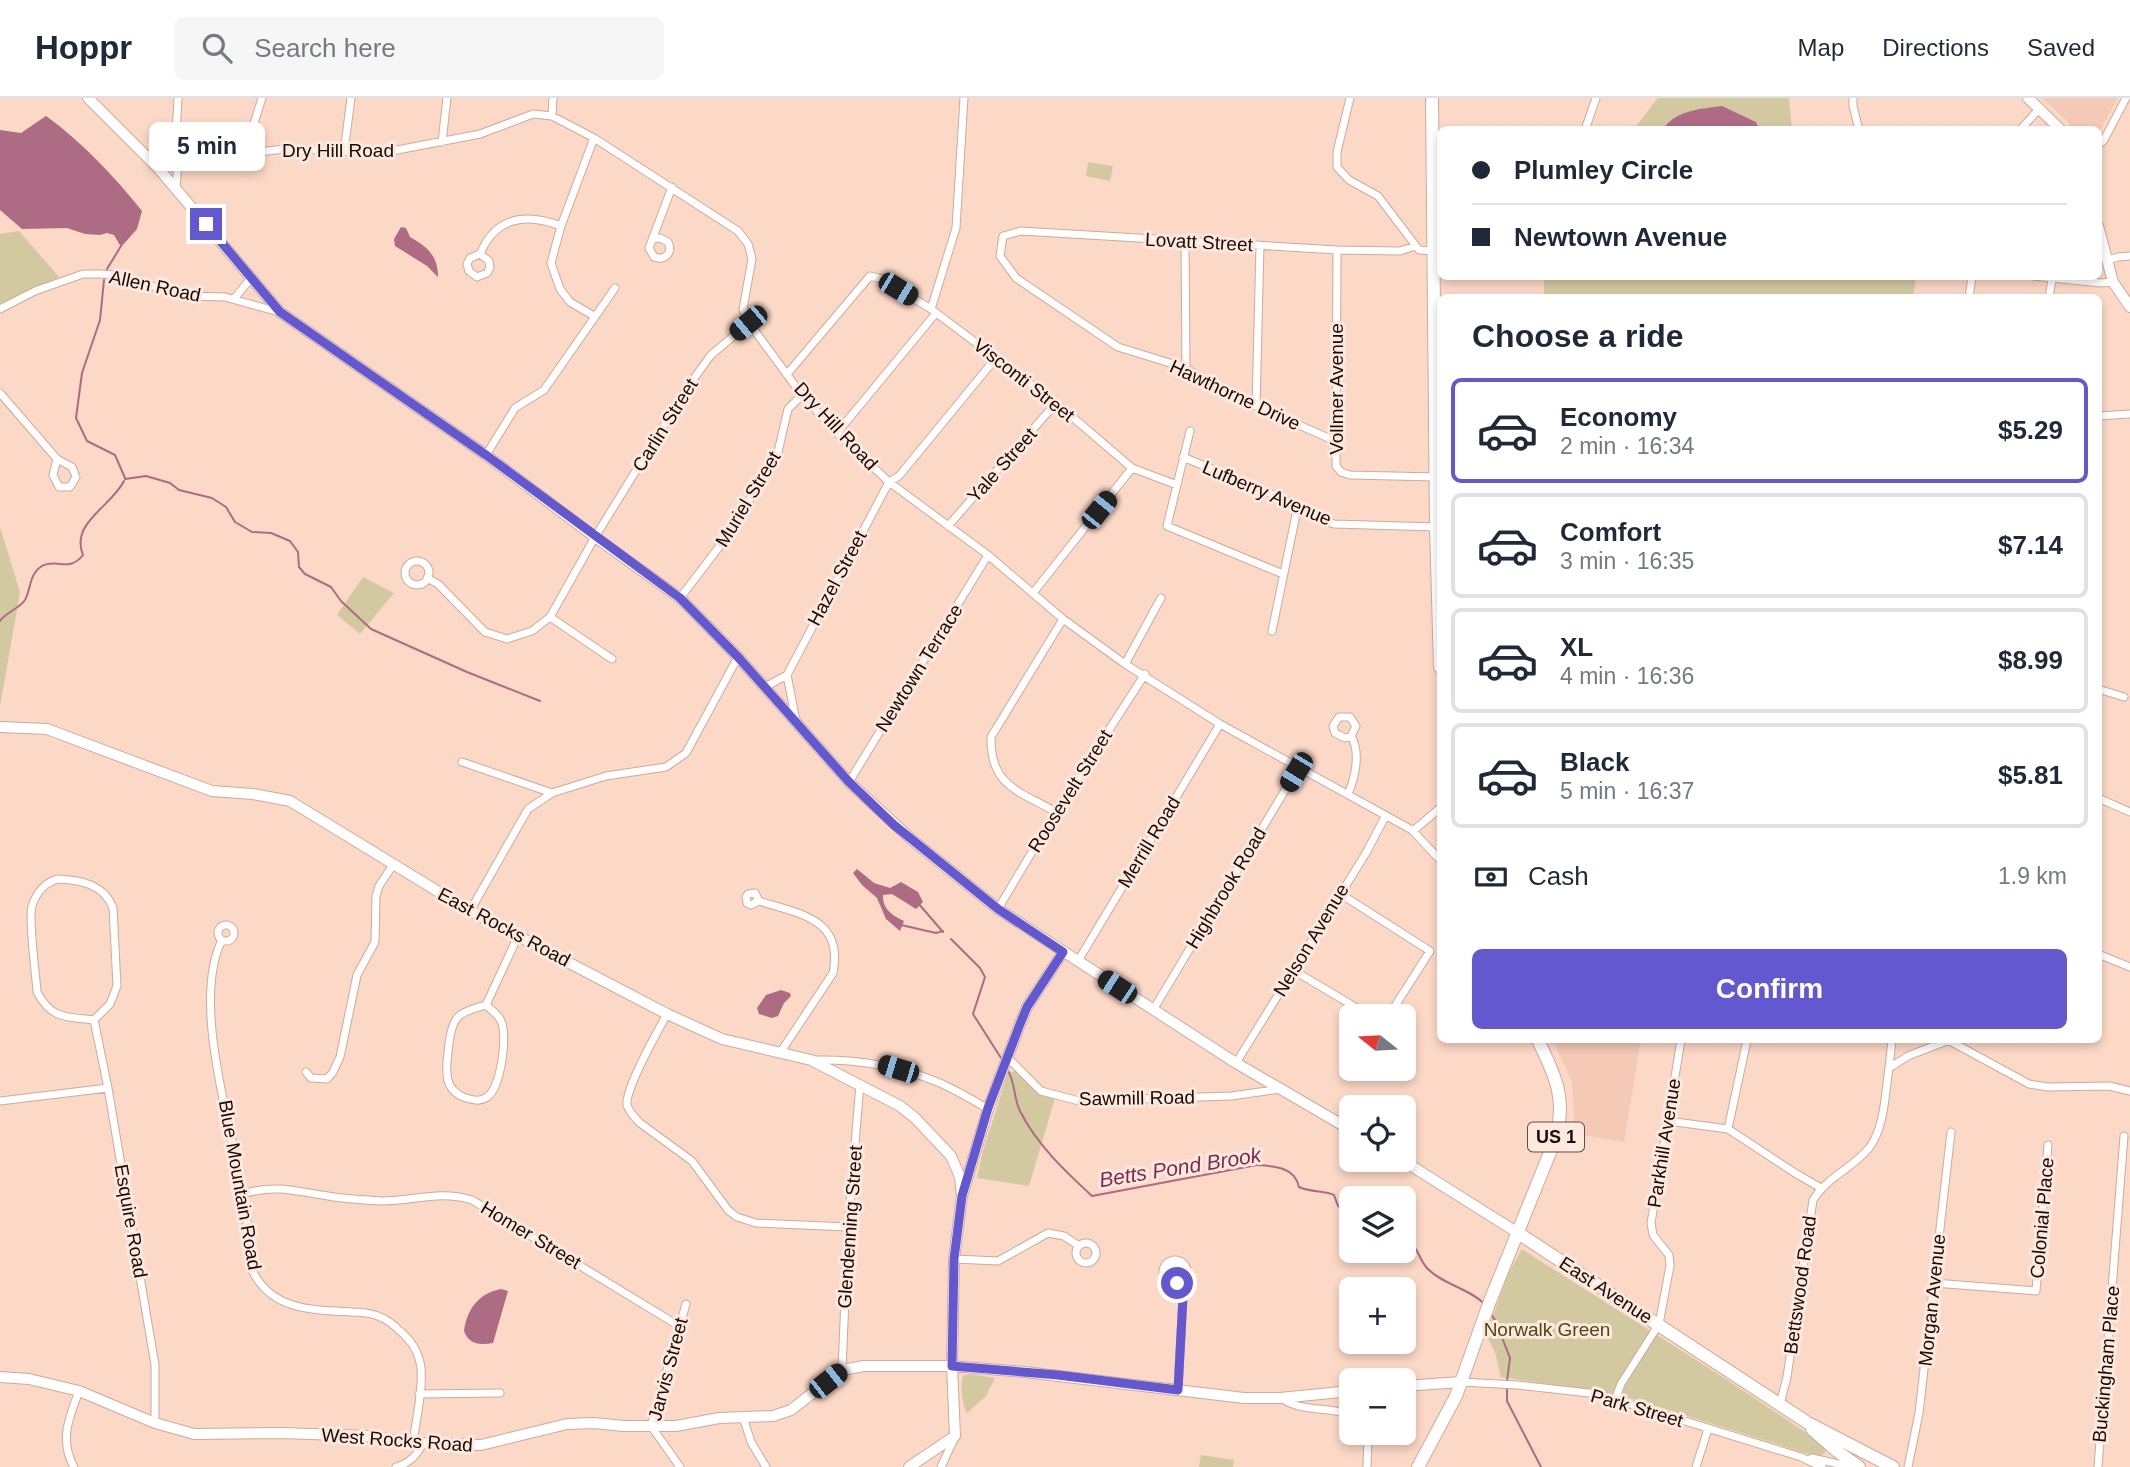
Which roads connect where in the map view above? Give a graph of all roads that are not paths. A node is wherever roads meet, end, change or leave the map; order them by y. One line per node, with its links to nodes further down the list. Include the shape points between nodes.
1 (88, 98): 26 (main road)
2 (178, 98): 23 (street)
3 (262, 98): 24 (street)
4 (351, 98): 25 (street)
5 (447, 98): 21 (street)
6 (553, 98): 15 (street)
7 (964, 98): 49 (street, via 956,228)
8 (1350, 98): 35 (street, via 1337,167 1345,177 1378,196)
9 (1432, 98): 29 (main road)
10 (1596, 98): 16 (street)
11 (1853, 98): 17 (street)
12 (2028, 98): 14 (main road)
13 (2127, 100): 22 (street)
14 (2040, 108): 18 (street); 19 (main road)
15 (552, 116): 20 (street); 21 (street, Dry Hill Road, via 533,114 480,134)
16 (1586, 126)
17 (1858, 126)
18 (2024, 126)
19 (2057, 126)
20 (594, 138): 27 (street); 30 (street)
21 (442, 142): 25 (street, Dry Hill Road, via 387,152)
22 (2102, 142)
23 (175, 151): 24 (street, Dry Hill Road, via 222,156); 26 (street); 28 (street)
24 (245, 152): 25 (street, Dry Hill Road)
25 (344, 152)
26 (159, 169): 28 (main road)
27 (671, 187): 31 (street); 52 (street, via 738,231 748,244 752,258 743,309)
28 (176, 188): 42 (main road)
29 (1436, 206): 37 (main road)
30 (561, 226): 38 (street, via 530,218 510,222 492,233); 51 (street, via 551,264 554,275 570,302)
31 (653, 239)
32 (2102, 241): 41 (main road)
33 (1185, 242): 34 (street, Lovatt Street); 39 (street, Lovatt Street, via 1021,231 1003,236); 54 (street)
34 (1260, 245): 36 (street, Lovatt Street); 59 (street)
35 (1415, 246): 36 (street, Lovatt Street, via 1400,251); 37 (street)
36 (1337, 250): 65 (street, Vollmer Avenue)
37 (1433, 251): 62 (main road)
38 (480, 254)
39 (1000, 256): 54 (street, Hawthorne Drive, via 1016,278 1118,347)
40 (2130, 256): 41 (street)
41 (2107, 260): 44 (main road)
42 (251, 278): 46 (street); 50 (main road)
43 (2062, 280): 44 (street)
44 (2113, 282): 47 (main road)
45 (615, 288): 51 (street)
46 (234, 299): 48 (street, Allen Road, via 184,296 115,275 83,274 35,291); 50 (street, Allen Road)
47 (2130, 307)
48 (0, 310)
49 (934, 311): 53 (street, Visconti Street); 55 (street, Visconti Street, via 870,276); 64 (street)
50 (280, 312): 66 (main road)
51 (594, 316): 66 (street, via 544,390 515,408)
52 (748, 323): 55 (street, Dry Hill Road); 77 (street, Carlin Street, via 711,355 687,388)
53 (995, 359): 58 (street, Visconti Street); 71 (street, Hazel Street, via 899,476)
54 (1186, 368): 59 (street, Hawthorne Drive, via 1211,386)
55 (788, 373): 57 (street, Dry Hill Road)
56 (0, 393): 68 (street)
57 (802, 395): 64 (street, Dry Hill Road); 83 (street, Muriel Street, via 788,409 778,452 729,534)
58 (1056, 403): 69 (street, Visconti Street); 75 (street, Yale Street)
59 (1256, 406): 65 (street, Hawthorne Drive)
60 (2130, 414): 61 (street)
61 (2102, 416)
62 (1437, 425)
63 (1190, 430): 67 (street)
64 (837, 433): 71 (street, Dry Hill Road)
65 (1335, 441): 70 (street, Vollmer Avenue, via 1336,466 1350,475)
66 (486, 455): 77 (main road)
67 (1183, 457): 72 (street); 74 (street, Lufberry Avenue)
68 (57, 459)
69 (1132, 468): 72 (street, Visconti Street); 82 (street)
70 (1437, 468)
71 (889, 482): 75 (street, Dry Hill Road); 92 (street, Hazel Street)
72 (1177, 485): 80 (street, via 1167,526)
73 (1437, 498): 76 (main road)
74 (1297, 505): 76 (street, Lufberry Avenue, via 1334,524); 80 (street)
75 (948, 526): 78 (street, Dry Hill Road)
76 (1436, 527): 79 (main road)
77 (595, 537): 83 (main road); 85 (street, Carlin Street)
78 (988, 555): 82 (street, Dry Hill Road); 102 (street, Newtown Terrace)
79 (1437, 562)
80 (1283, 574): 87 (street)
81 (427, 578): 85 (street, via 485,632 506,639 532,631)
82 (1033, 593): 86 (street, Dry Hill Road)
83 (680, 598): 88 (main road)
84 (1161, 598): 90 (street)
85 (550, 617): 89 (street)
86 (1063, 619): 90 (street, Dry Hill Road); 107 (street, via 998,723 990,753 1000,777 1010,786)
87 (1272, 631)
88 (738, 657): 93 (main road); 103 (street, via 686,753 666,767 606,776)
89 (612, 659)
90 (1125, 664): 91 (street, Dry Hill Road)
91 (1145, 674): 97 (street, Dry Hill Road); 107 (street, Roosevelt Street)
92 (787, 675): 93 (street); 96 (street)
93 (765, 687): 96 (main road)
94 (2102, 690): 95 (street)
95 (2124, 697)
96 (797, 722): 102 (main road)
97 (1220, 724): 101 (street, Dry Hill Road); 121 (street, Merrill Road)
98 (0, 727): 112 (main road, East Rocks Road, via 47,729 212,791 290,801)
99 (1352, 736): 104 (street, via 1356,761)
100 (461, 762): 103 (street)
101 (1299, 767): 104 (street, Dry Hill Road); 127 (street, Highbrook Road)
102 (849, 782): 115 (main road, via 894,825)
103 (552, 793): 116 (street, via 528,809)
104 (1348, 794): 109 (street, Dry Hill Road)
105 (2102, 800): 108 (street)
106 (1437, 811): 110 (street)
107 (1056, 812): 115 (street, Roosevelt Street)
108 (2130, 812)
109 (1385, 817): 110 (street, Dry Hill Road); 113 (street, Nelson Avenue)
110 (1413, 831): 111 (street, Dry Hill Road)
111 (1437, 857)
112 (393, 865): 116 (main road, East Rocks Road); 141 (street, via 376,896 375,942 358,975 340,1057 327,1079)
113 (1339, 893): 123 (street, Nelson Avenue); 125 (street, via 1430,951)
114 (759, 901): 136 (street, via 822,924 834,948 833,974)
115 (998, 909): 119 (main road)
116 (470, 911): 117 (main road, East Rocks Road)
117 (518, 936): 126 (street); 128 (main road, East Rocks Road)
118 (222, 940): 156 (street, Blue Mountain Road, via 212,968 211,1030)
119 (1063, 952): 121 (main road); 138 (main road, via 1027,1007)
120 (2102, 956): 122 (street)
121 (1078, 961): 127 (main road)
122 (2130, 967)
123 (1293, 970): 124 (street); 139 (street, Nelson Avenue)
124 (1349, 1004)
125 (1396, 1004)
126 (486, 1005): 126 (street, via 455,1018 446,1072 453,1091 477,1100 485,1099 497,1082 504,1034 501,1021)
127 (1153, 1010): 139 (main road)
128 (667, 1014): 136 (main road, East Rocks Road, via 722,1039); 158 (street, via 631,1086 627,1106 633,1116 692,1161 737,1217 757,1223)
129 (94, 1020): 129 (street, via 110,1004 117,986 113,908 94,886 78,880 48,881 31,908 37,992 61,1017); 143 (street, Esquire Road)
130 (1539, 1043): 159 (main road, US 1, via 1559,1088 1561,1116)
131 (1681, 1043): 148 (street, Parkhill Avenue)
132 (1745, 1043): 150 (street)
133 (1892, 1043): 140 (street)
134 (1941, 1043): 140 (street)
135 (1954, 1043): 145 (street, via 2029,1084 2109,1086)
136 (780, 1053): 137 (main road, East Rocks Road)
137 (811, 1060): 142 (main road, East Rocks Road); 147 (street, via 877,1063 935,1081)
138 (1006, 1063): 144 (street, Sawmill Road, via 1041,1091 1079,1101 1231,1096); 147 (main road)
139 (1237, 1063): 144 (main road)
140 (1889, 1068): 155 (street, via 1874,1140)
141 (306, 1072)
142 (860, 1084): 157 (main road, East Rocks Road, via 900,1106 943,1147 960,1177); 158 (street, Glendenning Street)
143 (108, 1088): 146 (street); 182 (street, Esquire Road, via 155,1365)
144 (1280, 1089): 149 (main road)
145 (2130, 1091)
146 (0, 1101)
147 (988, 1108): 157 (main road)
148 (1668, 1121): 150 (street); 165 (street, Parkhill Avenue, via 1651,1223 1670,1265)
149 (1339, 1123)
150 (1728, 1129): 155 (street)
151 (1951, 1132): 163 (street, Morgan Avenue)
152 (2124, 1136): 206 (street, Buckingham Place)
153 (2048, 1145): 163 (street, Colonial Place, via 2036,1291)
154 (1416, 1169): 159 (main road, East Avenue)
155 (1821, 1188): 179 (street, Bettswood Road, via 1813,1200)
156 (243, 1194): 166 (street, Homer Street, via 280,1188 383,1201 443,1194 472,1200); 176 (street, Blue Mountain Road, via 253,1272 259,1283 270,1295 301,1309 362,1312 392,1324 416,1350 421,1366)
157 (962, 1196): 161 (main road)
158 (848, 1227): 168 (street, Glendenning Street)
159 (1518, 1233): 165 (main road, East Avenue); 170 (main road, US 1)
160 (1079, 1246): 161 (street, via 1048,1233 998,1261)
161 (954, 1259): 167 (main road)
162 (1180, 1283): 172 (street)
163 (1934, 1283): 205 (street, Morgan Avenue, via 1919,1415)
164 (686, 1304): 166 (street, Jarvis Street)
165 (1658, 1324): 178 (street); 179 (main road, East Avenue)
166 (679, 1326): 184 (street, Jarvis Street)
167 (952, 1366): 168 (main road); 172 (main road); 186 (main road)
168 (842, 1370): 181 (main road, West Rocks Road, via 791,1410)
169 (0, 1377): 173 (main road, West Rocks Road)
170 (1461, 1382): 171 (main road); 178 (street, Park Street, via 1598,1394); 198 (main road, US 1)
171 (1416, 1385)
172 (1178, 1390): 177 (main road)
173 (79, 1391): 182 (main road, West Rocks Road); 191 (street, via 66,1428 68,1456)
174 (1339, 1392): 177 (main road)
175 (500, 1393): 176 (street)
176 (419, 1394): 188 (street, Blue Mountain Road)
177 (1280, 1398): 180 (street, via 1297,1407)
178 (1615, 1400): 185 (street, Park Street)
179 (1780, 1404): 183 (main road, East Avenue)
180 (1339, 1411)
181 (743, 1417): 184 (main road, West Rocks Road); 194 (street)
182 (155, 1423): 188 (main road, West Rocks Road, via 194,1434 294,1433)
183 (1808, 1423): 187 (main road, East Avenue); 202 (main road, East Avenue)
184 (650, 1426): 188 (main road, West Rocks Road, via 567,1424 481,1445); 193 (street, Jarvis Street)
185 (1708, 1429): 190 (street, Park Street); 199 (street)
186 (955, 1436): 195 (main road); 196 (street)
187 (1842, 1439): 203 (main road, East Avenue); 204 (main road, East Avenue)
188 (418, 1443): 192 (street, via 416,1455)
189 (1368, 1445): 197 (street)
190 (1809, 1460): 200 (street, Park Street); 201 (street, Park Street)
191 (74, 1467)
192 (396, 1467)
193 (679, 1467)
194 (766, 1467)
195 (909, 1467)
196 (942, 1467)
197 (1367, 1467)
198 (1418, 1467)
199 (1696, 1467)
200 (1822, 1467)
201 (1852, 1467)
202 (1859, 1467)
203 (1865, 1467)
204 (1893, 1467)
205 (1908, 1467)
206 (2098, 1467)

